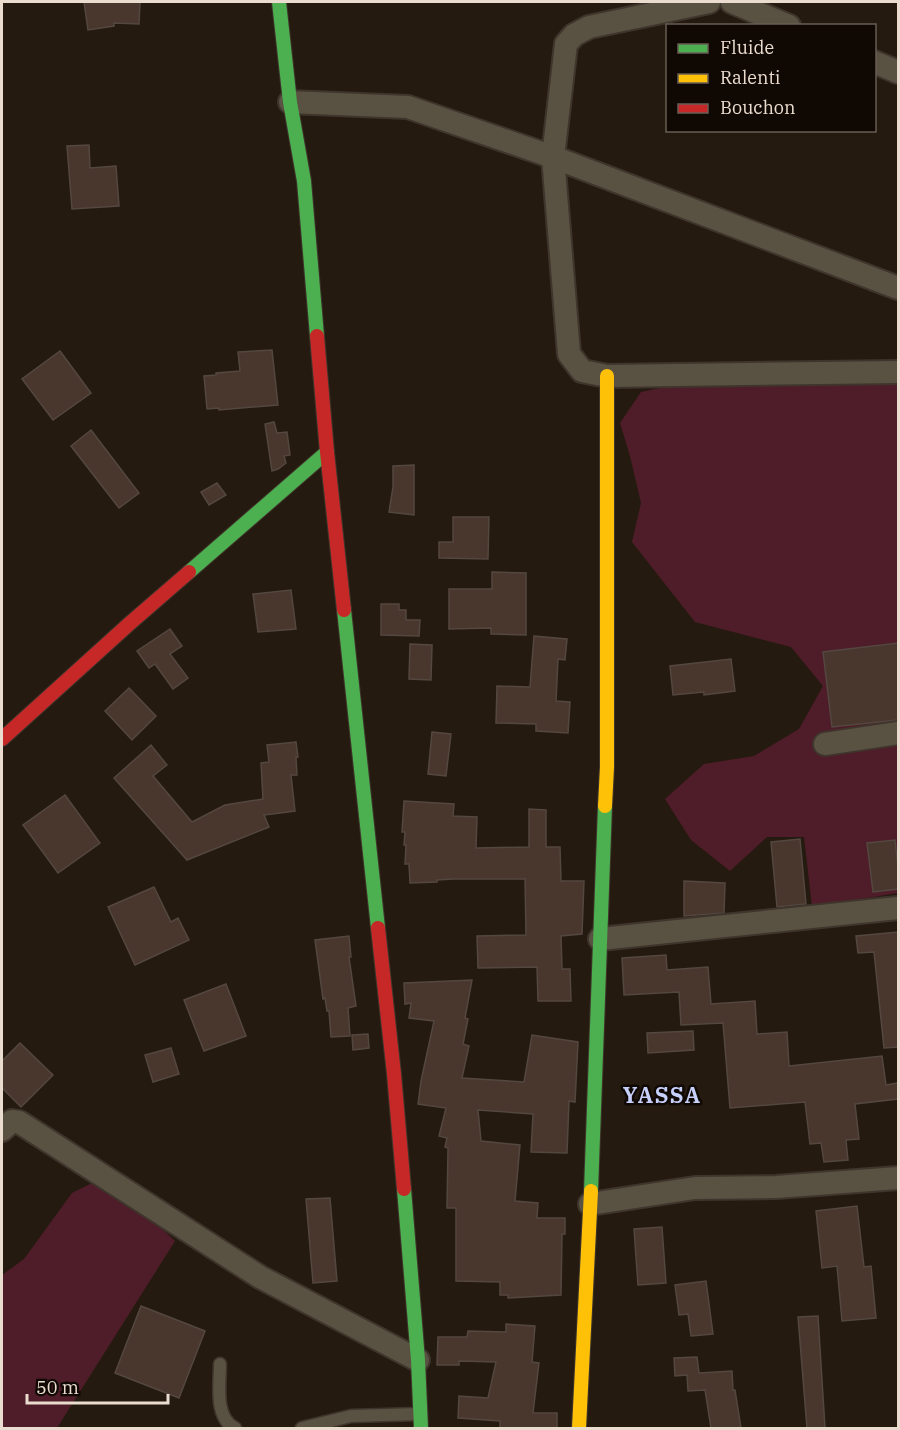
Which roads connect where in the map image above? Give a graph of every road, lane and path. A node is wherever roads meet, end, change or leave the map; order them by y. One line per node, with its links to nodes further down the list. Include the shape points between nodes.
1 (279, 2): 7 (main road)
2 (709, 2): 8 (street, via 589,27 574,35 566,44)
3 (732, 2): 4 (street)
4 (784, 24)
5 (876, 63): 6 (street)
6 (898, 72)
7 (290, 102): 8 (street, via 408,107); 12 (main road, via 304,181)
8 (553, 158): 9 (street); 11 (street, via 569,354 582,371)
9 (898, 288)
10 (898, 372): 11 (street)
11 (608, 376): 17 (main road, via 607,767)
12 (327, 452): 14 (main road); 21 (main road, via 394,1074)
13 (898, 733): 15 (street)
14 (2, 739)
15 (825, 744)
16 (898, 908): 17 (street)
17 (600, 939): 20 (main road)
18 (2, 1130): 21 (street, via 12,1122 20,1122 260,1277)
19 (898, 1178): 20 (street, via 695,1188)
20 (590, 1204): 26 (main road)
21 (418, 1360): 23 (main road)
22 (220, 1364): 24 (lane, via 220,1408)
23 (421, 1421): 25 (lane, via 351,1416)
24 (235, 1428)
25 (302, 1428)
26 (579, 1428)

